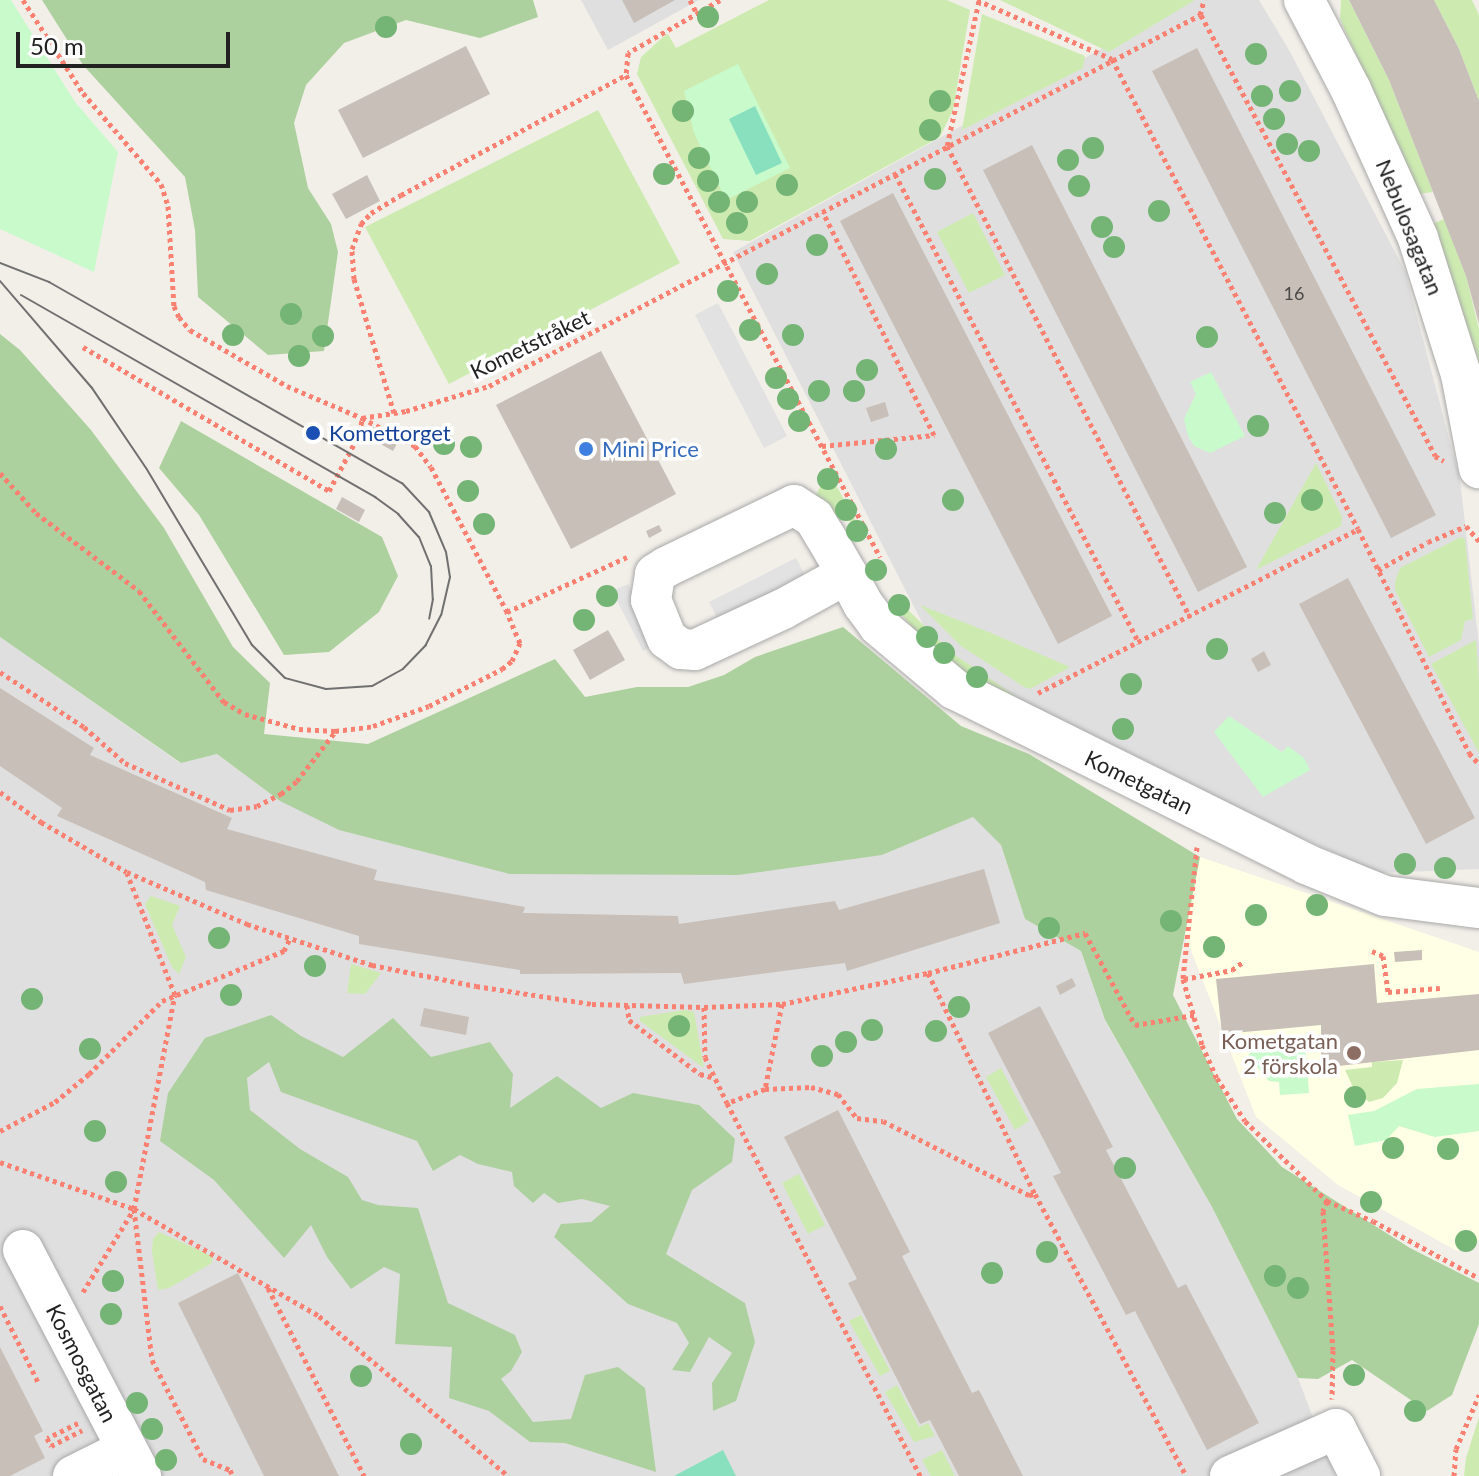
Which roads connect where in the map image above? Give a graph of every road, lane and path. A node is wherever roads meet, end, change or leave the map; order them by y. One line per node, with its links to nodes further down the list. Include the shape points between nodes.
1 (23, 0): 17 (path, via 83,93 161,184 179,317 190,330 287,386)
2 (690, 0): 7 (path)
3 (720, 0): 7 (path)
4 (978, 0): 9 (path); 11 (path)
5 (1204, 0): 8 (path)
6 (1307, 1): 19 (street, Nebulosagatan, via 1351,90 1424,211)
7 (696, 12): 10 (path, via 628,53)
8 (1200, 15): 9 (path, Kometstråket); 19 (path, via 1435,456 1446,462)
9 (1112, 59): 11 (path, Kometstråket); 21 (path)
10 (626, 75): 14 (path); 16 (path, via 401,195 361,224 352,249 354,279)
11 (947, 146): 12 (path, Kometstråket); 27 (path)
12 (895, 174): 13 (path, Kometstråket); 28 (path)
13 (823, 212): 14 (path, Kometstråket); 18 (path, via 934,435)
14 (728, 263): 16 (path, Kometstråket, via 489,386); 18 (path)
15 (83, 347): 17 (path, via 329,491 360,433)
16 (394, 413): 17 (path, Kometstråket)
17 (362, 418): 26 (path, via 415,446 431,467)
18 (822, 446): 24 (path)
19 (1478, 462)
20 (0, 473): 31 (path, via 36,513 139,591 224,702 273,723)
21 (1358, 529): 25 (path); 27 (path)
22 (1479, 541): 25 (path, via 1466,526)
23 (666, 567): 24 (street, via 794,505); 24 (street, via 655,574 651,600 667,639 681,649 695,650); 26 (path, via 655,543)
24 (866, 570): 30 (street, Kometgatan, via 879,626 954,689)
25 (1378, 570): 32 (path)
26 (507, 612): 31 (path, via 520,643 502,669 429,706 373,726)
27 (1190, 617): 28 (path)
28 (1139, 643): 30 (path, via 1030,697)
29 (0, 672): 31 (path, via 84,727 125,763 230,810 257,806 281,794)
30 (1011, 719): 34 (street, Kometgatan)
31 (335, 731)
32 (1479, 764)
33 (0, 792): 35 (path)
34 (1206, 816): 36 (street, Kometgatan, via 1385,896); 41 (path, via 1190,894)
35 (127, 872): 37 (path); 43 (path)
36 (1479, 908)
37 (290, 938): 43 (path, via 284,951); 45 (path, via 372,965 476,986)
38 (1372, 951): 42 (path, via 1383,956 1388,992)
39 (1243, 962): 41 (path, via 1232,970)
40 (928, 973): 44 (path); 47 (path, via 1085,933 1135,1025); 53 (path)
41 (1183, 979): 47 (path)
42 (1440, 988)
43 (175, 995): 51 (path, via 142,1017 55,1102); 55 (path)
44 (782, 1004): 46 (path); 49 (path)
45 (627, 1005): 46 (path); 48 (path, via 629,1020 700,1074)
46 (704, 1007): 48 (path, via 705,1057)
47 (1194, 1015): 54 (path, via 1217,1078 1245,1121)
48 (715, 1078): 50 (path)
49 (765, 1089): 50 (path); 53 (path, via 811,1087 838,1094 857,1118 883,1121)
50 (727, 1103): 69 (path)
51 (0, 1131)
52 (0, 1162): 55 (path)
53 (1035, 1194): 70 (path)
54 (1327, 1201): 57 (path); 63 (path, via 1323,1211)
55 (134, 1209): 58 (path); 60 (path, via 77,1302); 66 (path, via 152,1360 203,1459)
56 (23, 1250): 60 (street, Kosmosgatan)
57 (1479, 1278)
58 (266, 1285): 67 (path); 68 (path, via 319,1316)
59 (0, 1306): 61 (path)
60 (56, 1311): 64 (street, Kosmosgatan)
61 (38, 1382)
62 (1479, 1395): 73 (path, via 1456,1449)
63 (1336, 1429): 71 (street); 72 (street)
64 (134, 1462): 65 (street)
65 (73, 1476)
66 (233, 1476)
67 (364, 1476)
68 (508, 1476)
69 (920, 1476)
70 (1186, 1476)
71 (1230, 1476)
72 (1360, 1476)
73 (1454, 1476)

